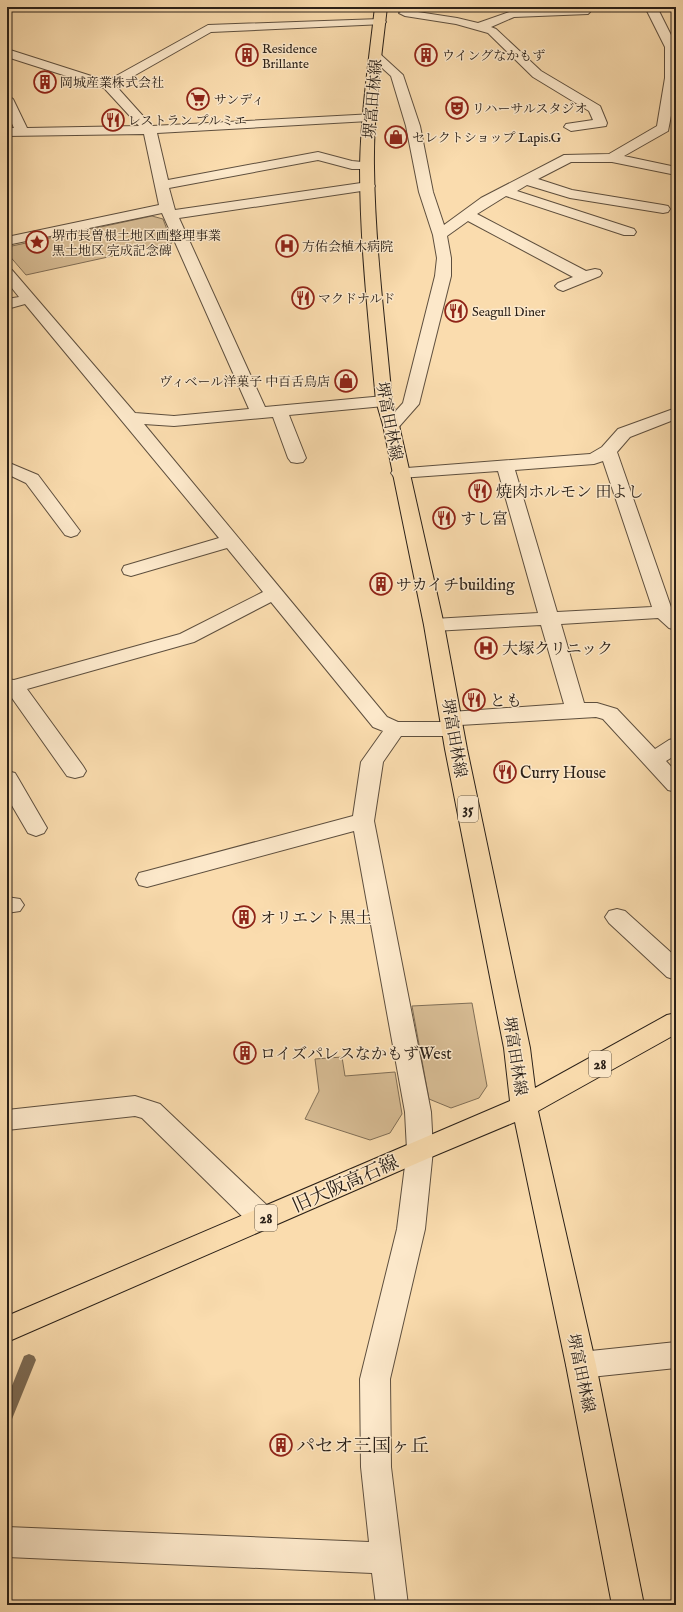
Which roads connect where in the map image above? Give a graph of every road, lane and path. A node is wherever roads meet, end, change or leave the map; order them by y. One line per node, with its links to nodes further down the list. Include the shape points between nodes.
1 (424, 7): 4 (street)
2 (651, 7): 12 (street)
3 (584, 12): 6 (street, via 512,14)
4 (405, 13): 5 (street); 6 (street, via 456,21)
5 (381, 15): 13 (main road, 堺富田林線 / 35); 14 (street, via 303,18 208,29)
6 (470, 26): 7 (street, via 492,31)
7 (498, 36): 8 (street); 9 (street)
8 (484, 39)
9 (512, 50): 11 (street); 18 (street, via 537,74 595,108 600,123)
10 (7, 53): 14 (street)
11 (499, 53)
12 (674, 55): 15 (street)
13 (376, 57): 17 (main road, 堺富田林線 / 35); 34 (street, via 397,75 413,126 426,192)
14 (108, 86): 20 (street)
15 (673, 91): 19 (street, via 663,128)
16 (7, 99): 22 (street)
17 (368, 117): 20 (street); 26 (main road, 堺富田林線 / 35)
18 (571, 127)
19 (659, 130): 23 (street); 24 (street)
20 (150, 131): 22 (street); 28 (street)
21 (7, 132): 22 (street)
22 (22, 133)
23 (676, 133)
24 (612, 158): 25 (street); 27 (street, via 569,158)
25 (676, 171)
26 (367, 176): 28 (street, via 352,165 318,156); 31 (street); 40 (main road, 堺富田林線 / 35, via 371,276)
27 (526, 180): 29 (street); 30 (street, via 570,194)
28 (162, 185): 31 (street)
29 (504, 191): 32 (street); 33 (street)
30 (663, 209)
31 (169, 212): 35 (street); 42 (street)
32 (467, 215): 34 (street); 37 (street, via 592,274)
33 (629, 232)
34 (440, 235): 45 (street, via 444,258 443,276 412,397 410,404)
35 (7, 241)
36 (7, 273): 38 (street)
37 (563, 286)
38 (29, 299): 39 (street); 44 (street)
39 (7, 304)
40 (384, 401): 41 (street); 45 (main road, 堺富田林線 / 35)
41 (279, 410): 42 (street); 47 (street)
42 (259, 412): 44 (street, via 174,421)
43 (676, 413): 46 (street, via 624,433)
44 (130, 418): 52 (street)
45 (391, 425): 50 (main road, 堺富田林線 / 35)
46 (608, 451): 48 (street, via 594,459); 55 (street)
47 (297, 458)
48 (505, 466): 50 (street); 56 (street)
49 (7, 467): 51 (street, via 32,479)
50 (400, 473): 57 (main road, 堺富田林線 / 35)
51 (71, 531)
52 (230, 542): 53 (street); 54 (street)
53 (131, 570)
54 (275, 593): 58 (street, via 188,638); 61 (street, via 380,722)
55 (669, 618): 56 (street)
56 (548, 620): 57 (street); 59 (street)
57 (434, 625): 60 (main road, 堺富田林線 / 35)
58 (10, 685): 64 (street)
59 (576, 710): 60 (street); 63 (street, via 597,710 610,714)
60 (452, 724): 61 (street); 73 (main road, 堺富田林線 / 35, via 516,1048)
61 (395, 729): 67 (street, via 372,762)
62 (676, 745): 63 (street)
63 (653, 760): 66 (street)
64 (75, 771)
65 (7, 778): 68 (street)
66 (676, 785)
67 (363, 822): 69 (street); 75 (street, via 418,1112)
68 (36, 828)
69 (147, 879)
70 (617, 918): 71 (street)
71 (676, 971)
72 (676, 1022): 73 (main road, 旧大阪高石線 / 28)
73 (524, 1106): 75 (main road, 旧大阪高石線 / 28); 79 (main road, 堺富田林線 / 35)
74 (7, 1120): 76 (street, via 135,1106 144,1108 151,1111)
75 (420, 1150): 76 (main road, 旧大阪高石線 / 28); 81 (street, via 411,1229 375,1379 376,1467)
76 (263, 1219): 77 (main road, 旧大阪高石線 / 28)
77 (7, 1329)
78 (676, 1355): 79 (street)
79 (581, 1365): 83 (main road, 堺富田林線 / 35)
80 (7, 1542): 81 (street)
81 (386, 1558): 82 (street)
82 (392, 1605)
83 (628, 1605)

